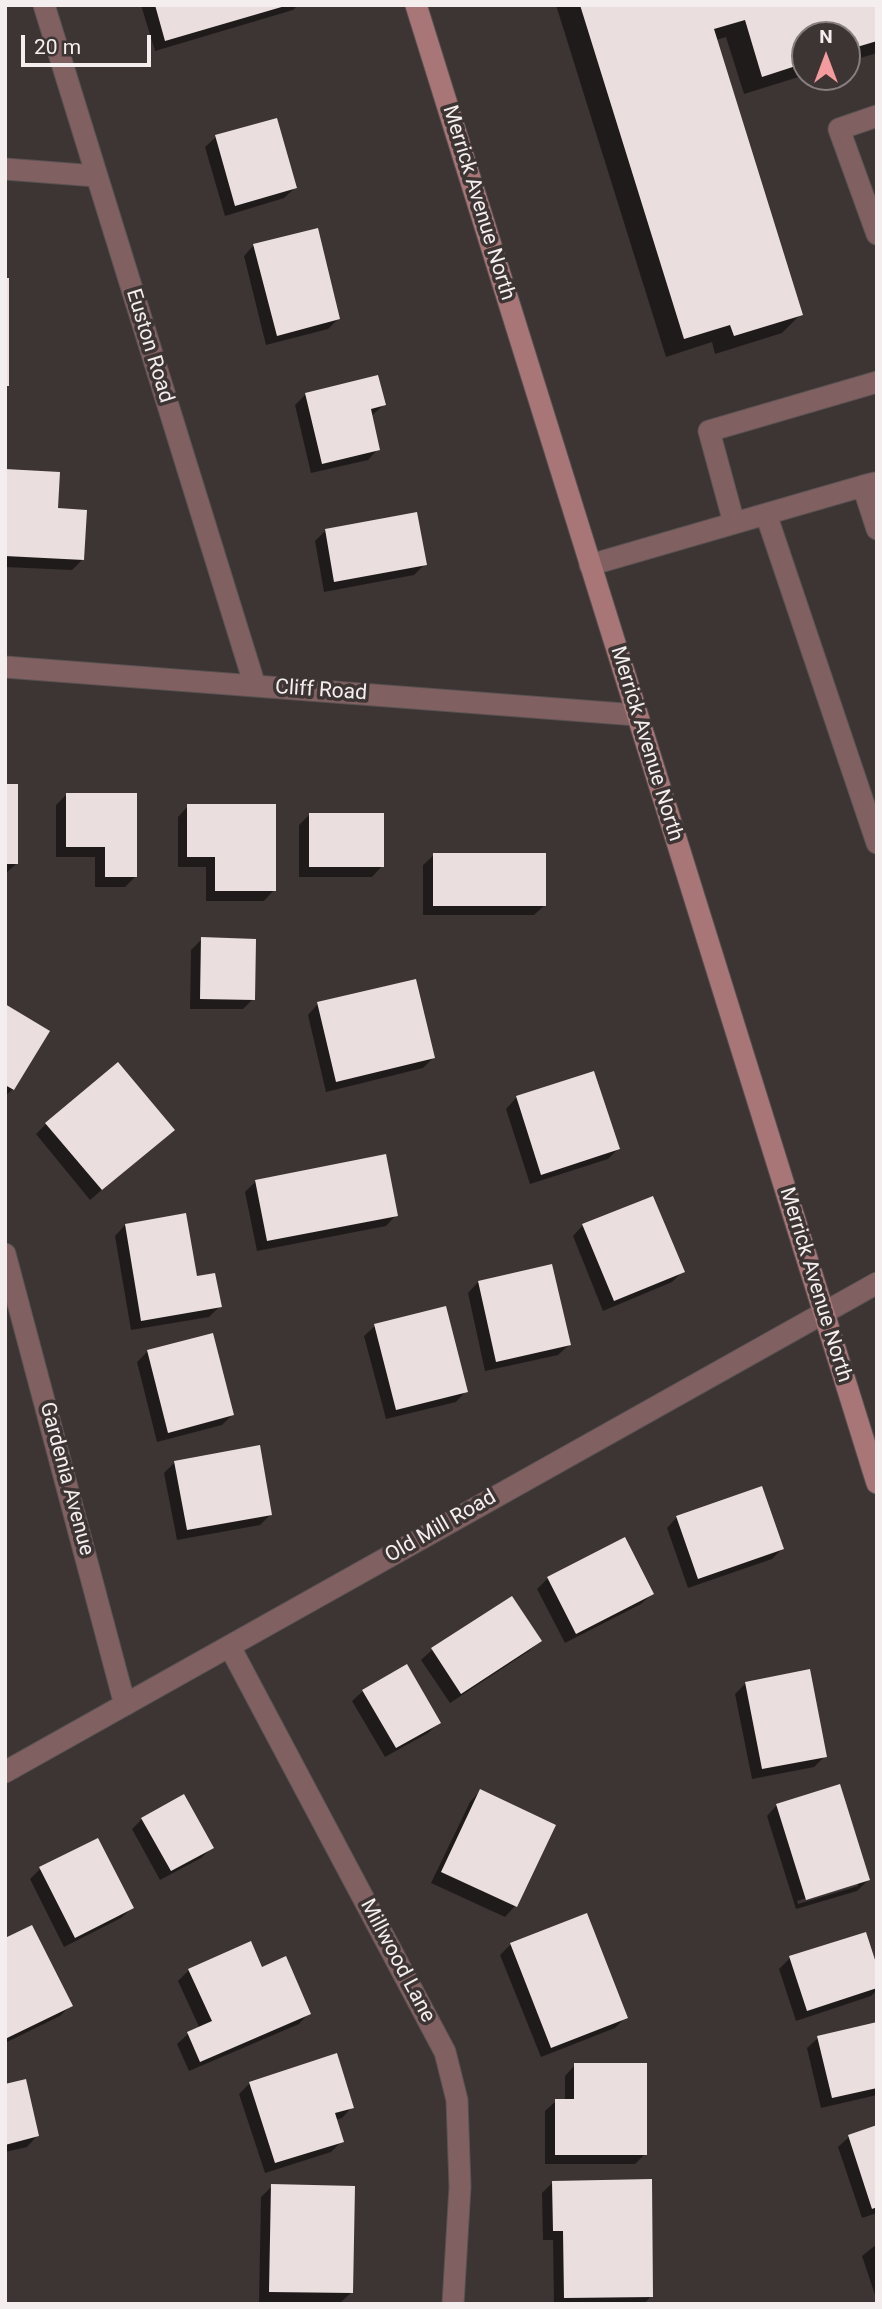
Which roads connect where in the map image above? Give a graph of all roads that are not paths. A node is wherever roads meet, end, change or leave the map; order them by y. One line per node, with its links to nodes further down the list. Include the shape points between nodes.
1 (44, 5): 5 (street, Euston Road)
2 (416, 5): 12 (main road, Merrick Avenue North)
3 (877, 117): 6 (street, via 839,129)
4 (5, 169): 5 (street)
5 (96, 176): 14 (street, Euston Road)
6 (877, 234)
7 (877, 382): 10 (street, via 709,431)
8 (870, 484): 9 (street); 11 (street)
9 (766, 514): 10 (street); 16 (street)
10 (734, 523): 12 (street)
11 (877, 529)
12 (590, 565): 15 (main road, Merrick Avenue North)
13 (5, 667): 14 (street, Cliff Road)
14 (255, 686): 15 (street, Cliff Road)
15 (637, 715): 19 (main road, Merrick Avenue North)
16 (877, 842)
17 (5, 1254): 22 (street, Gardenia Avenue)
18 (877, 1283): 19 (street, Old Mill Road)
19 (823, 1311): 20 (main road, Merrick Avenue North); 21 (street, Old Mill Road)
20 (877, 1483)
21 (230, 1647): 22 (street, Old Mill Road); 24 (street, Millwood Lane, via 445,2052 457,2100 460,2187)
22 (125, 1705): 23 (street, Old Mill Road)
23 (5, 1772)
24 (453, 2304)

